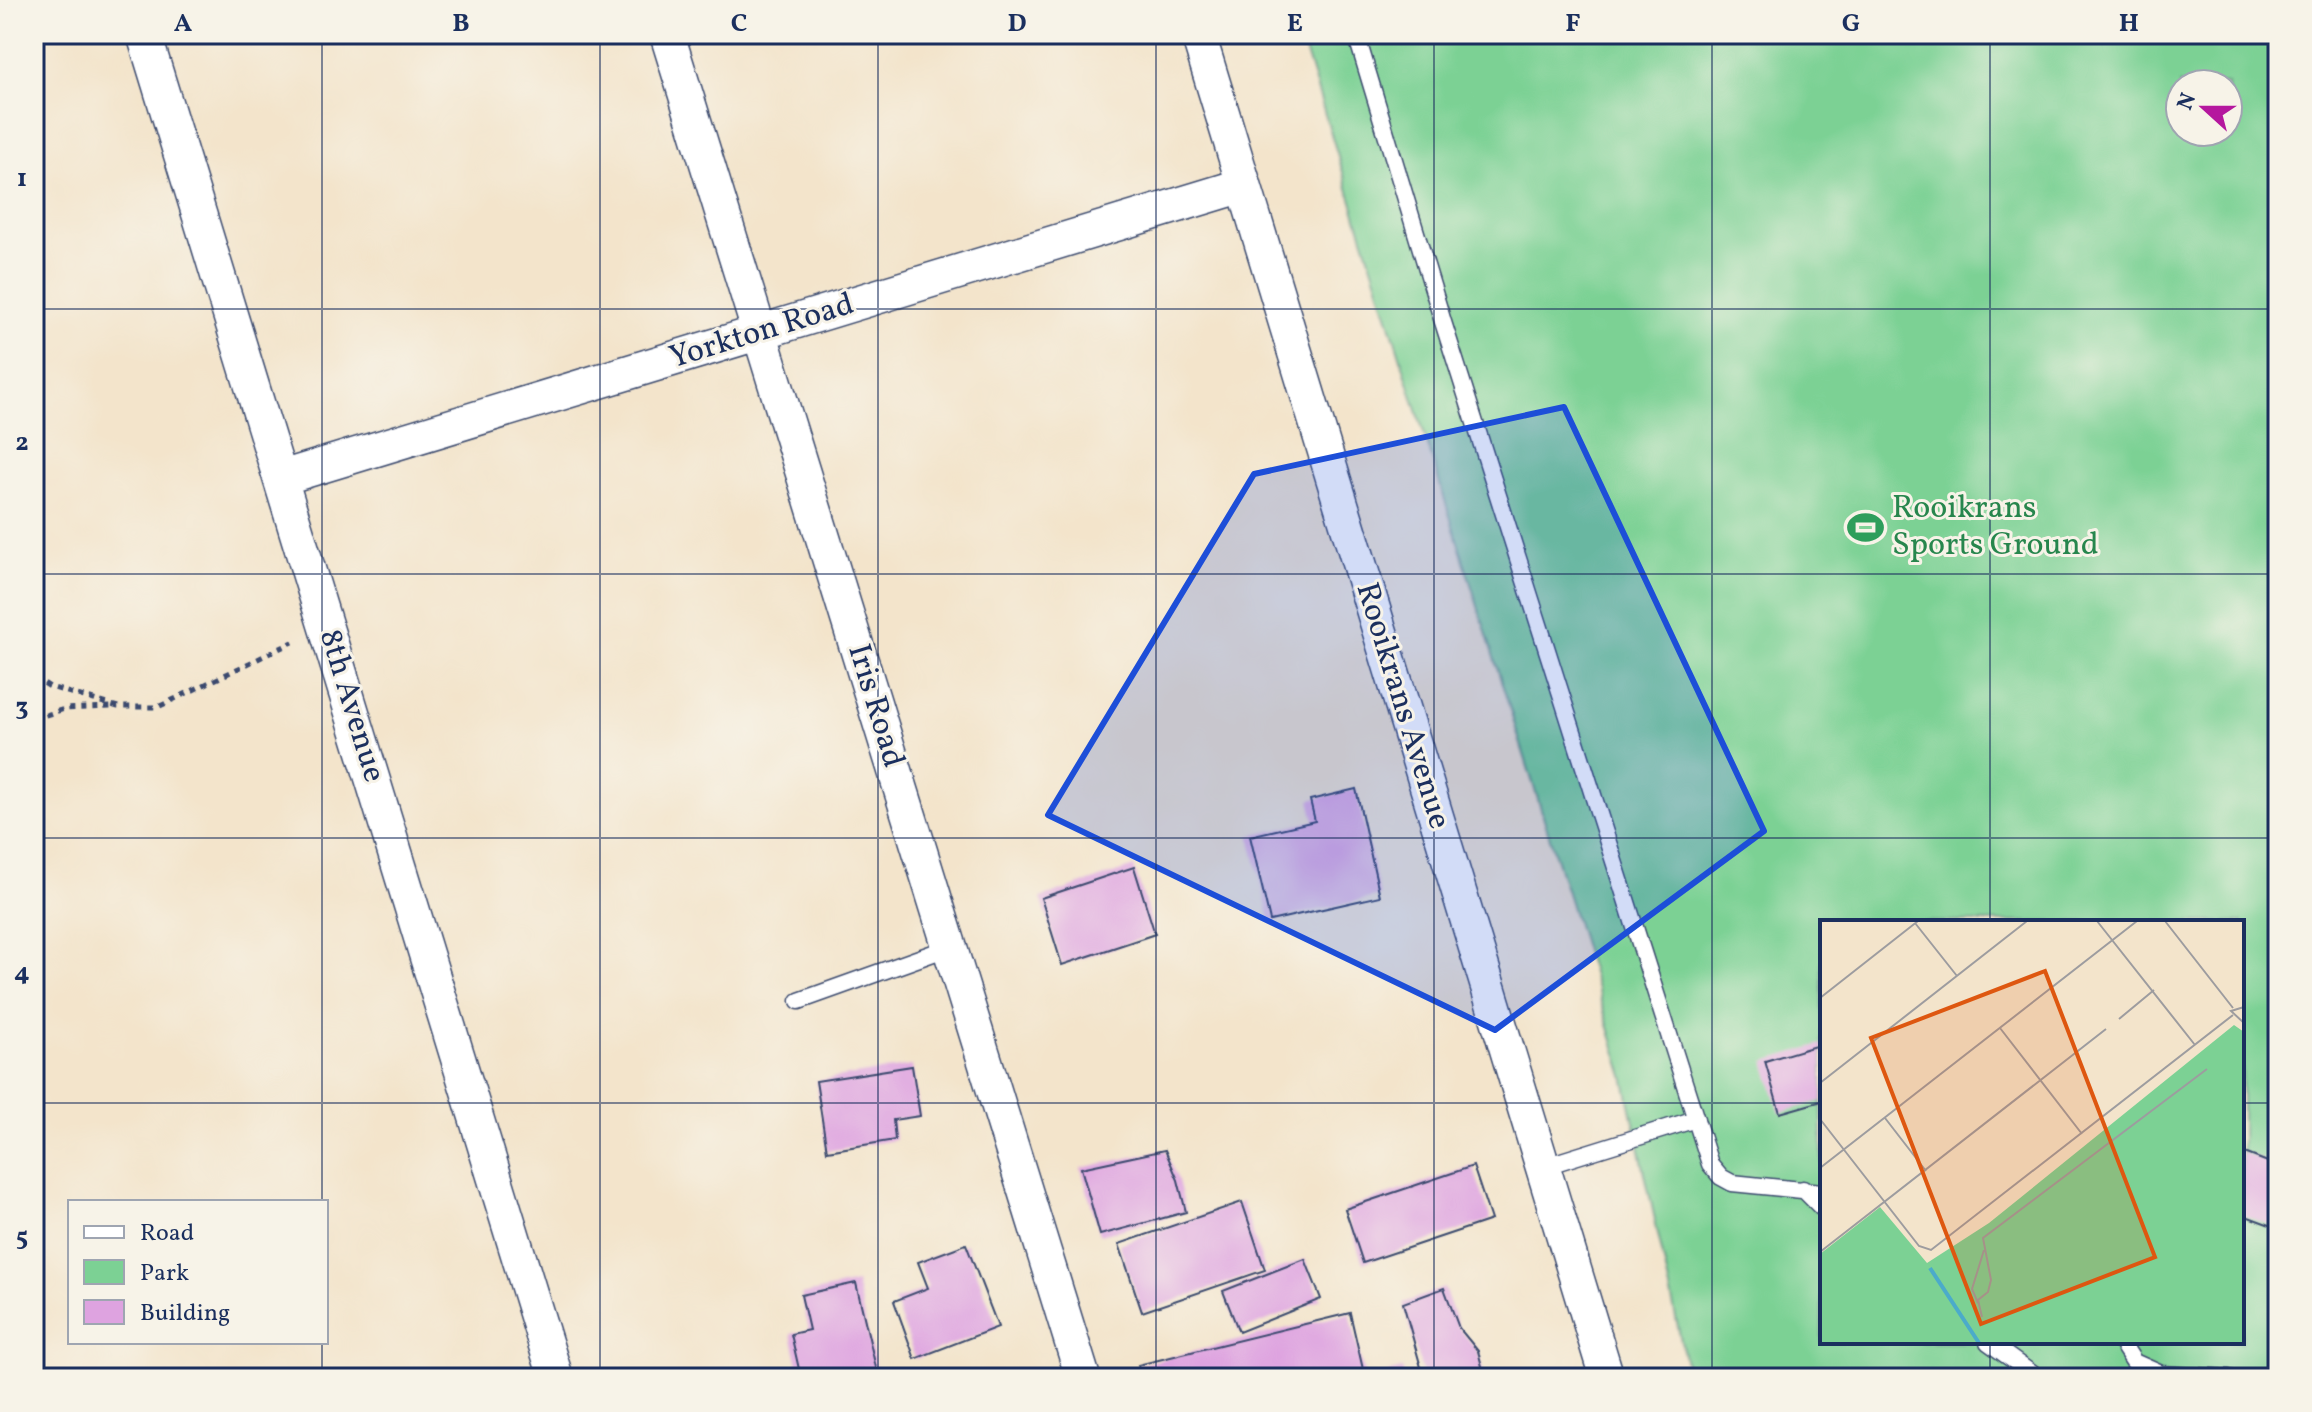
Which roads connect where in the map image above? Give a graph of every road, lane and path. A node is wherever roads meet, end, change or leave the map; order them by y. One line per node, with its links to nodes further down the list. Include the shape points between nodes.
1 (144, 34): 7 (street, 8th Avenue)
2 (667, 34): 6 (street, Iris Road)
3 (1198, 34): 5 (street, Rooikrans Avenue)
4 (1356, 34): 14 (lane)
5 (1244, 185): 6 (street, Yorkton Road); 15 (street, Rooikrans Avenue)
6 (760, 333): 7 (street, Yorkton Road); 12 (street, Iris Road)
7 (281, 478): 8 (street, 8th Avenue)
8 (326, 626): 10 (path, via 158,707); 22 (street, 8th Avenue)
9 (34, 677): 10 (path, via 50,687)
10 (118, 707): 11 (path, via 64,709)
11 (34, 719)
12 (950, 947): 13 (lane); 23 (street, Iris Road)
13 (799, 1001)
14 (1696, 1119): 15 (lane); 16 (lane, via 1710,1164 1721,1177 1732,1183)
15 (1542, 1167): 24 (street, Rooikrans Avenue)
16 (1803, 1189): 17 (lane); 18 (lane)
17 (1820, 1192)
18 (1820, 1206)
19 (1991, 1344): 25 (lane)
20 (2122, 1344): 21 (lane)
21 (2150, 1375): 26 (lane)
22 (556, 1378)
23 (1083, 1378)
24 (1607, 1378)
25 (2038, 1378)
26 (2229, 1378)

